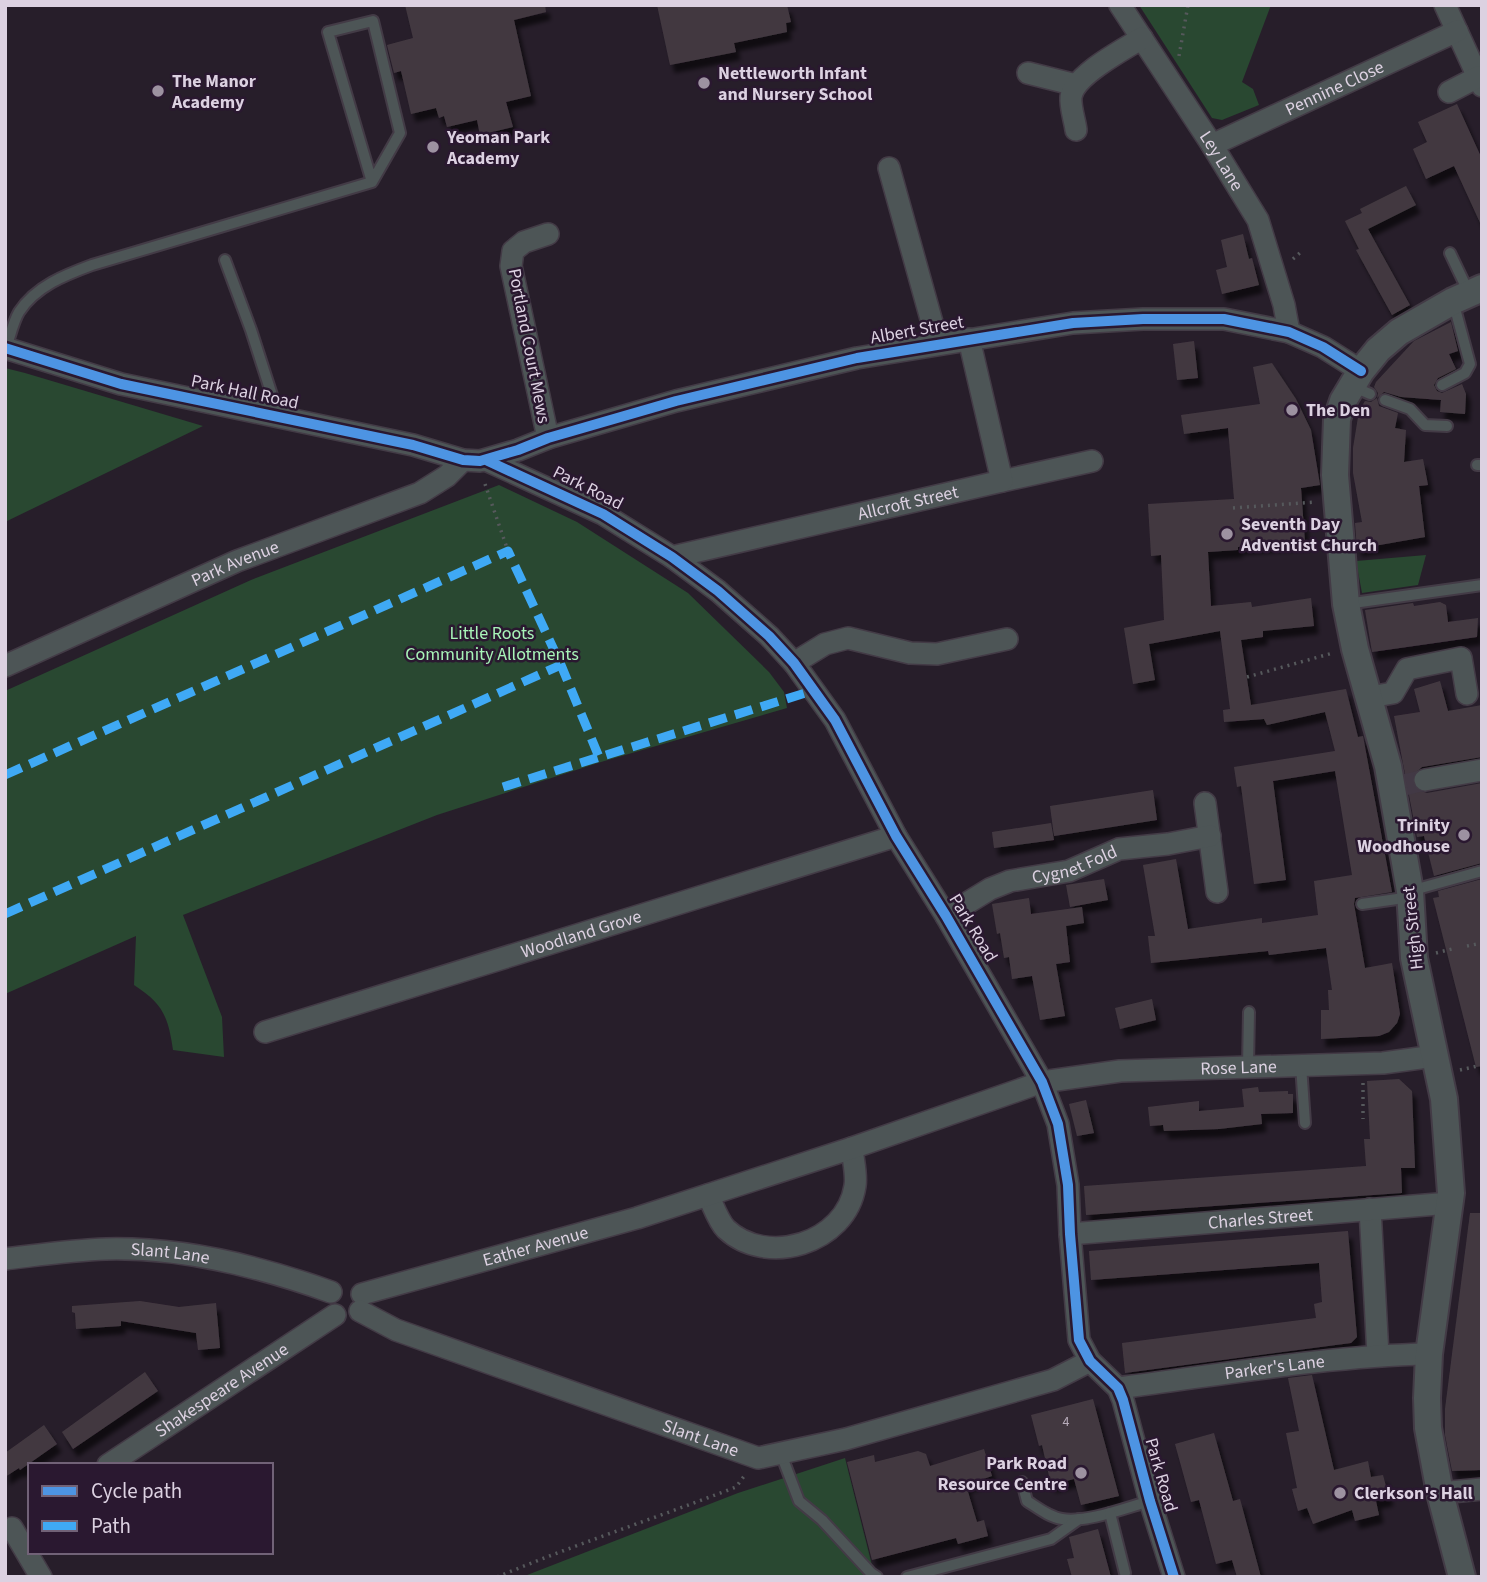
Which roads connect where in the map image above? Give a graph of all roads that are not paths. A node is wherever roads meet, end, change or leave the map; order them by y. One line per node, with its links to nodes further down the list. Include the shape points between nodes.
1 (1120, 5): 4 (street, Ley Lane)
2 (1445, 5): 3 (street)
3 (1457, 31): 6 (street); 10 (street, Pennine Close)
4 (1142, 37): 7 (street); 10 (street, Ley Lane)
5 (1028, 73): 7 (street)
6 (1480, 82): 8 (street)
7 (1076, 85): 9 (street, via 1071,98)
8 (1449, 92)
9 (1076, 130)
10 (1212, 145): 17 (street, Ley Lane, via 1258,220)
11 (889, 168): 19 (street)
12 (372, 182): 12 (lane, via 328,32 373,20 400,134); 20 (lane, via 60,277 19,313)
13 (548, 234): 26 (street, Portland Court Mews, via 513,251 511,267)
14 (1450, 253): 16 (lane)
15 (225, 260): 24 (lane)
16 (1468, 294): 21 (street, High Street, via 1399,332 1378,350); 22 (lane, via 1470,364 1465,373)
17 (1289, 332): 18 (street, Albert Street, via 1224,319 1143,319 1073,323); 21 (street, Albert Street, via 1323,347)
18 (969, 339): 19 (street, Albert Street); 29 (street)
19 (938, 344): 26 (street, Albert Street, via 857,358 677,401)
20 (6, 348): 24 (street, Park Hall Road, via 121,384)
21 (1361, 383): 32 (street, High Street, via 1343,401 1337,419 1336,500)
22 (1441, 385)
23 (1385, 400): 25 (lane, via 1410,409 1425,425)
24 (279, 417): 27 (street, Park Hall Road)
25 (1447, 426)
26 (548, 438): 27 (street, Albert Street)
27 (477, 461): 30 (street, Park Road, via 603,514); 35 (street, Park Avenue, via 420,493 237,561)
28 (1092, 461): 29 (street, Allcroft Street)
29 (1002, 481): 30 (street, Allcroft Street)
30 (672, 557): 34 (street, Park Road, via 719,591)
31 (1482, 585): 32 (lane)
32 (1346, 604): 37 (street, High Street)
33 (1007, 639): 34 (street, via 937,654 910,653 848,638 825,644)
34 (794, 663): 41 (street, Park Road, via 835,720)
35 (5, 666)
36 (1467, 694): 37 (street, via 1461,658 1407,669 1392,693)
37 (1370, 697): 39 (street, High Street)
38 (1482, 770): 39 (street)
39 (1407, 784): 45 (street, High Street)
40 (1205, 803): 42 (street)
41 (895, 836): 47 (street, Park Road); 49 (street, Woodland Grove)
42 (1210, 836): 44 (street); 47 (street, Cygnet Fold, via 1119,849 1069,871 1010,881)
43 (1482, 872): 45 (lane)
44 (1217, 892)
45 (1410, 894): 46 (lane); 50 (street, High Street, via 1414,958)
46 (1362, 904)
47 (946, 916): 53 (street, Park Road)
48 (1249, 1012): 52 (lane)
49 (265, 1032)
50 (1435, 1056): 51 (street, Rose Lane); 57 (street, High Street, via 1444,1099)
51 (1301, 1065): 52 (street, Rose Lane); 54 (lane)
52 (1248, 1066): 53 (street, Rose Lane, via 1121,1071)
53 (1042, 1082): 55 (street, Eather Avenue); 59 (street, Park Road, via 1058,1124)
54 (1304, 1123)
55 (852, 1148): 56 (street, Eather Avenue); 56 (street, via 855,1186 844,1214 827,1232 796,1247 748,1244 724,1228)
56 (708, 1195): 62 (street, Eather Avenue)
57 (1450, 1203): 58 (street, Charles Street); 64 (street, High Street)
58 (1370, 1209): 59 (street, Charles Street); 65 (street)
59 (1070, 1234): 66 (street, Park Road, via 1079,1340)
60 (5, 1259): 61 (street, Slant Lane, via 107,1249 176,1252 239,1264)
61 (331, 1292): 62 (street, Slant Lane, via 340,1284 357,1287); 63 (street, via 329,1304)
62 (361, 1303): 63 (street, via 351,1318); 68 (street, Slant Lane, via 396,1331 758,1458)
63 (335, 1315): 69 (street, Shakespeare Avenue)
64 (1429, 1354): 65 (street, Parker's Lane); 72 (street, High Street, via 1428,1428)
65 (1378, 1355): 67 (street, Parker's Lane)
66 (1090, 1361): 67 (street, Park Road); 68 (street, Slant Lane, via 1053,1380)
67 (1118, 1388): 73 (street, Park Road)
68 (781, 1454): 81 (lane, via 799,1501)
69 (111, 1463)
70 (1022, 1482): 75 (lane, via 1027,1501 1050,1515)
71 (1482, 1489): 72 (street)
72 (1440, 1493): 84 (street, High Street)
73 (1150, 1502): 74 (lane); 83 (street, Park Road)
74 (1110, 1513): 75 (lane); 79 (lane)
75 (1079, 1519): 82 (lane, via 1051,1539)
76 (16, 1526): 77 (street)
77 (28, 1550)
78 (30, 1554): 80 (street)
79 (1125, 1573)
80 (41, 1577)
81 (877, 1577)
82 (907, 1577)
83 (1174, 1577)
84 (1462, 1577)

